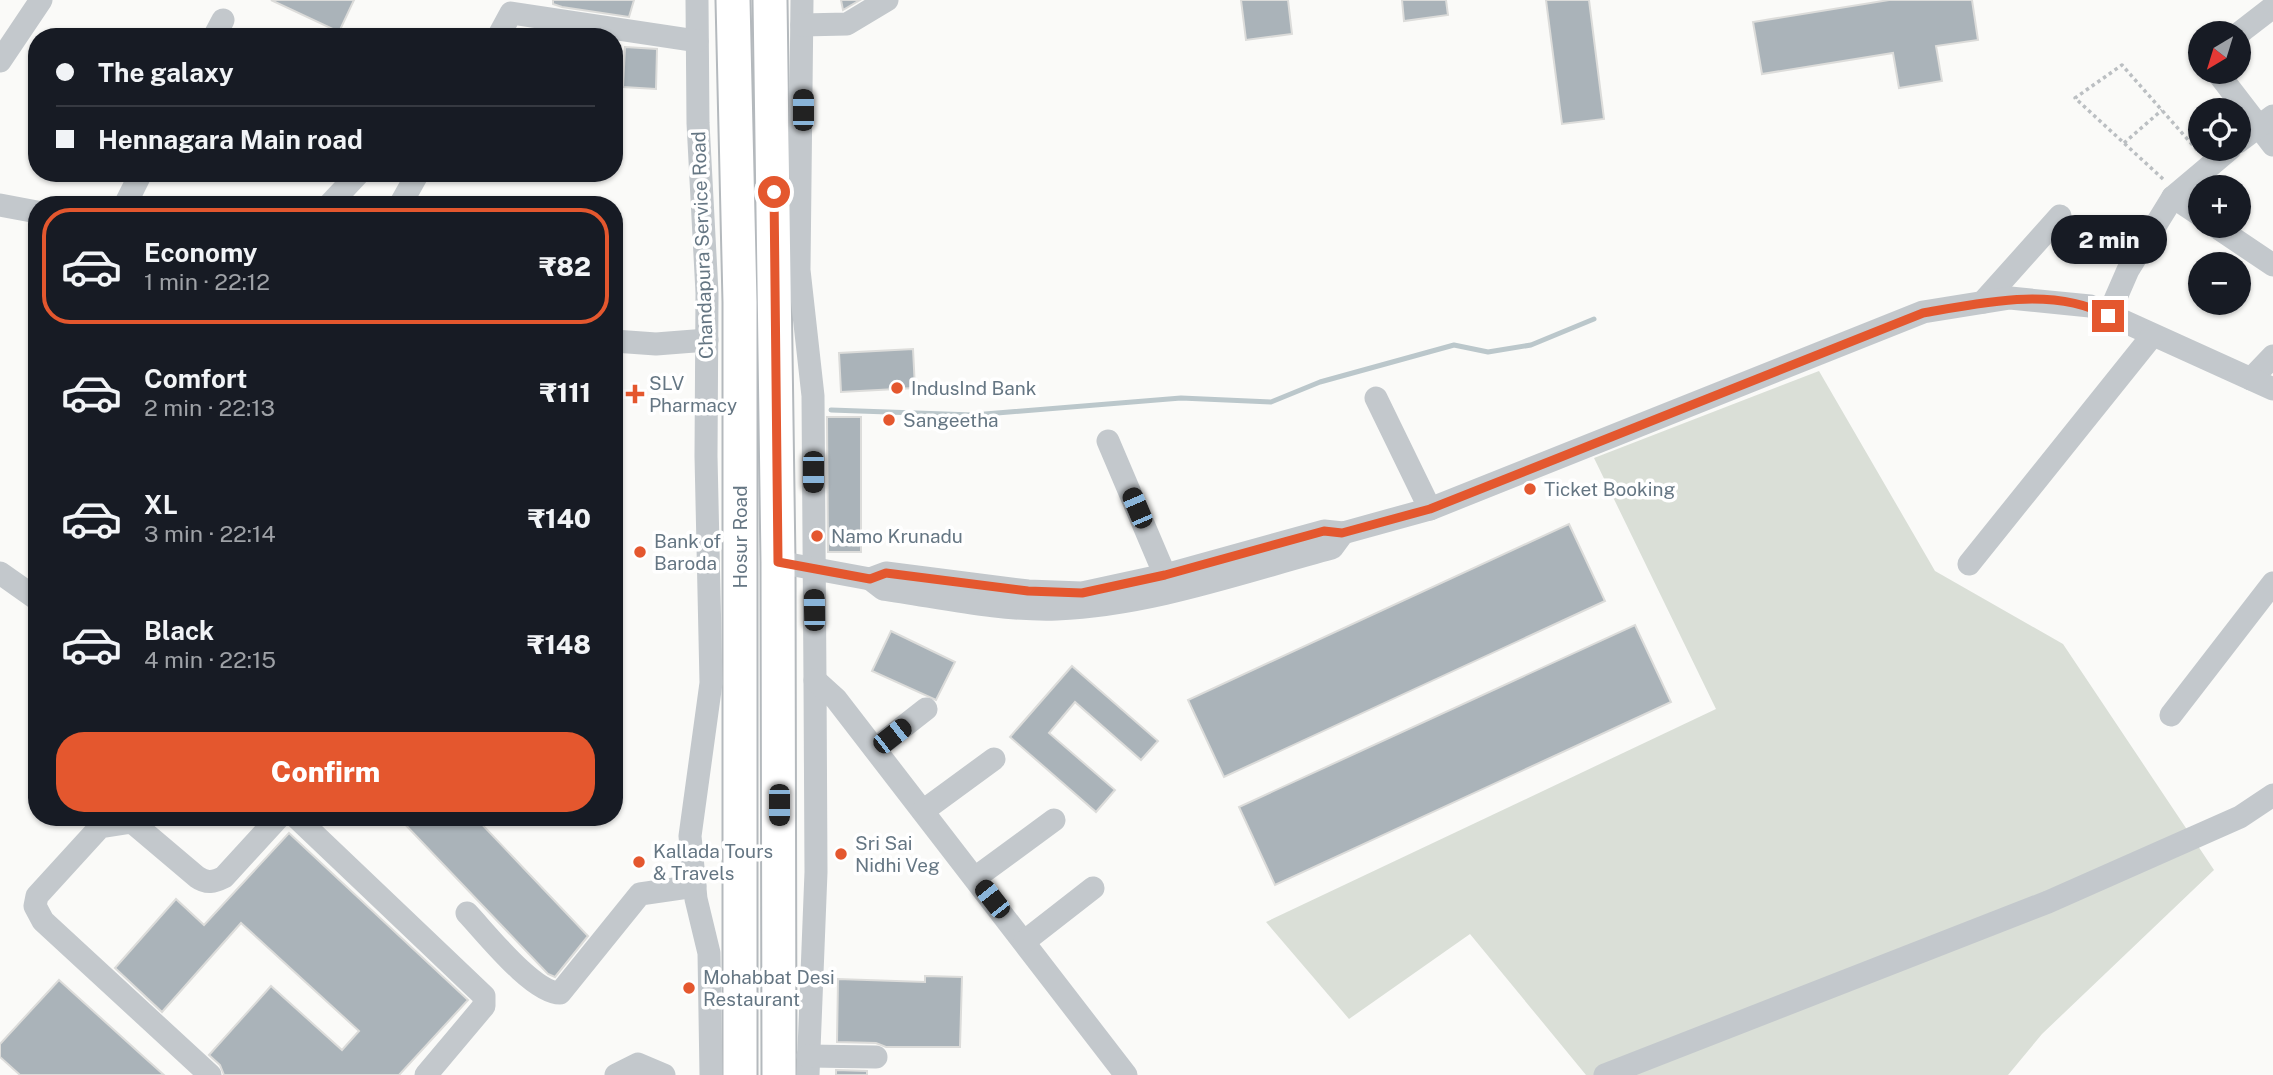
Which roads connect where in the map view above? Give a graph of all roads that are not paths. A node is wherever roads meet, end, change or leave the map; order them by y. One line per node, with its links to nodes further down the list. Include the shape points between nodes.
1 (41, 0): 14 (street)
2 (696, 0): 13 (street, Chandapura Service Road)
3 (733, 0): 71 (highway, Hosur Road, via 740,302)
4 (770, 0): 40 (highway, Hosur Road)
5 (802, 0): 9 (street)
6 (887, 0): 9 (street, via 848,24)
7 (2273, 7): 8 (street)
8 (2251, 24)
9 (802, 26): 42 (street, via 799,270 813,396)
10 (503, 28): 11 (street, via 511,13)
11 (611, 28)
12 (623, 30): 13 (street)
13 (697, 41): 32 (street, Chandapura Service Road)
14 (0, 61)
15 (2229, 84): 16 (street)
16 (2265, 121): 17 (street); 18 (street)
17 (2251, 132)
18 (2273, 145)
19 (2215, 161): 21 (street)
20 (351, 182): 22 (street)
21 (2171, 191): 24 (street); 30 (street)
22 (337, 196)
23 (0, 205): 25 (street)
24 (2188, 205)
25 (28, 210)
26 (2060, 216): 29 (street)
27 (2234, 238): 28 (street)
28 (2273, 265)
29 (1983, 302): 30 (street, via 2010,298 2090,306); 39 (street, via 1923,313)
30 (2108, 316): 31 (street)
31 (2152, 336): 35 (street); 41 (street)
32 (707, 340): 33 (street); 60 (street, Chandapura Service Road, via 711,683 691,836)
33 (623, 342)
34 (2273, 356): 35 (street)
35 (2251, 379): 36 (street)
36 (2273, 389)
37 (1376, 398): 39 (street)
38 (1108, 442): 44 (street)
39 (1430, 509): 44 (street, via 1342,533 1324,531)
40 (778, 562): 42 (street); 72 (highway, Hosur Road)
41 (1969, 564)
42 (813, 567): 44 (street, via 870,579 886,573 1066,594); 47 (street)
43 (0, 573): 46 (street)
44 (1168, 583)
45 (2273, 583): 49 (street)
46 (28, 593)
47 (815, 680): 50 (street); 65 (street, via 816,872)
48 (926, 709): 50 (street)
49 (2171, 715)
50 (875, 749): 53 (street)
51 (994, 759): 53 (street)
52 (2273, 796): 74 (street, via 2239,817 2048,902)
53 (923, 811): 59 (street)
54 (1054, 820): 59 (street)
55 (103, 826): 66 (street, via 37,896 35,906 43,921)
56 (137, 826): 57 (street, via 203,882 224,877)
57 (271, 826)
58 (305, 826): 67 (street, via 484,996 484,1006)
59 (975, 877): 63 (street)
60 (695, 886): 62 (street, via 640,894 560,993 537,985); 70 (street, Chandapura Service Road, via 709,953)
61 (1093, 888): 63 (street)
62 (467, 913)
63 (1025, 941): 73 (street)
64 (876, 1057): 65 (street)
65 (808, 1065)
66 (210, 1075)
67 (426, 1075)
68 (616, 1075): 69 (street, via 638,1064)
69 (664, 1075)
70 (711, 1075)
71 (740, 1075)
72 (779, 1075)
73 (1126, 1075)
74 (1605, 1075)

